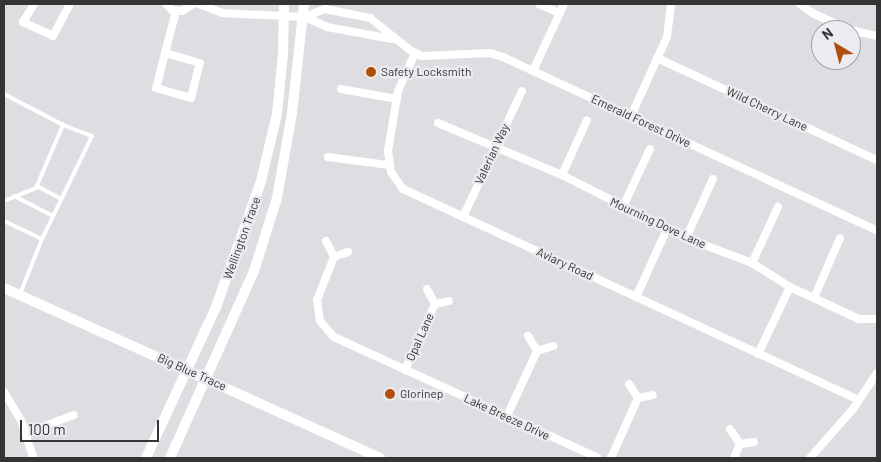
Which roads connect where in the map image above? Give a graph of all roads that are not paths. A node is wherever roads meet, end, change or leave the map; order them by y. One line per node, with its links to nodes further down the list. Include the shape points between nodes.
1 (34, 4): 2 (street, via 23,22 53,36)
2 (70, 4)
3 (166, 4): 12 (street)
4 (194, 4): 12 (street, via 187,10)
5 (199, 4): 14 (street, Emerald Forest Drive, via 222,13)
6 (284, 4): 14 (street, Wellington Trace)
7 (304, 4): 15 (street, Wellington Trace)
8 (539, 4): 13 (street)
9 (564, 4): 13 (street)
10 (671, 4): 22 (street, via 669,30)
11 (800, 4): 16 (street)
12 (176, 11): 20 (street)
13 (559, 13): 23 (street)
14 (283, 15): 15 (street, Emerald Forest Drive); 70 (street, Wellington Trace, via 284,54 277,114 262,181 238,252)
15 (305, 17): 19 (street, Emerald Forest Drive, via 327,27); 19 (street, Emerald Forest Drive, via 325,9 370,18); 73 (street, Wellington Trace, via 277,198 254,271)
16 (828, 20)
17 (861, 32): 18 (street)
18 (877, 36)
19 (399, 41): 21 (street, Emerald Forest Drive)
20 (165, 53): 20 (street, via 200,63 191,98 156,88)
21 (415, 53): 23 (street, Emerald Forest Drive, via 429,57 490,54); 27 (street)
22 (657, 58): 28 (street); 35 (street, Wild Cherry Lane)
23 (532, 71): 28 (street, Emerald Forest Drive)
24 (341, 89): 27 (street)
25 (522, 91): 32 (street, Valerian Way)
26 (4, 94): 31 (lane)
27 (397, 99): 36 (street)
28 (631, 116): 49 (street, Emerald Forest Drive)
29 (587, 120): 37 (street)
30 (438, 123): 32 (street, Mourning Dove Lane)
31 (63, 125): 39 (lane); 41 (lane, via 92,136)
32 (494, 149): 37 (street, Mourning Dove Lane); 46 (street, Valerian Way)
33 (650, 149): 44 (street)
34 (328, 157): 36 (street)
35 (877, 160)
36 (389, 165): 46 (street, Aviary Road, via 403,189)
37 (562, 175): 44 (street, Mourning Dove Lane)
38 (712, 178): 50 (street)
39 (37, 186): 40 (lane); 41 (lane)
40 (14, 196): 42 (lane); 45 (lane)
41 (61, 199): 45 (lane)
42 (4, 200)
43 (778, 207): 56 (street)
44 (622, 208): 48 (street, Mourning Dove Lane)
45 (53, 216): 52 (lane)
46 (463, 217): 61 (street, Aviary Road)
47 (4, 221): 52 (lane)
48 (667, 229): 50 (street, Mourning Dove Lane); 61 (street)
49 (877, 231)
50 (686, 238): 56 (street, Mourning Dove Lane)
51 (840, 238): 62 (street)
52 (42, 239): 60 (lane)
53 (326, 241): 55 (street)
54 (348, 252): 55 (street)
55 (334, 257): 71 (street, Lake Breeze Drive, via 317,300 324,327 340,340)
56 (752, 263): 57 (street, Mourning Dove Lane)
57 (790, 286): 62 (street, Mourning Dove Lane); 69 (street)
58 (4, 288): 60 (street, Big Blue Trace)
59 (427, 289): 64 (street)
60 (19, 296): 70 (street, Big Blue Trace)
61 (636, 297): 69 (street, Aviary Road)
62 (814, 298): 65 (street, Mourning Dove Lane, via 859,319)
63 (449, 301): 64 (street)
64 (435, 304): 71 (street, Opal Lane)
65 (877, 318)
66 (528, 336): 68 (street)
67 (553, 346): 68 (street)
68 (537, 351): 80 (street)
69 (758, 354): 78 (street, Aviary Road)
70 (187, 370): 73 (street, Big Blue Trace); 86 (street, Wellington Trace)
71 (405, 370): 80 (street, Lake Breeze Drive)
72 (877, 373): 78 (street)
73 (207, 378): 87 (street, Wellington Trace); 88 (street, Big Blue Trace)
74 (629, 384): 77 (street)
75 (4, 392): 82 (street)
76 (653, 395): 77 (street)
77 (638, 398): 90 (street)
78 (859, 400): 92 (street)
79 (74, 415): 82 (street)
80 (507, 416): 89 (street, Lake Breeze Drive)
81 (730, 429): 84 (street)
82 (26, 433): 85 (street)
83 (754, 442): 84 (street)
84 (740, 444): 91 (street)
85 (33, 458)
86 (146, 458)
87 (170, 458)
88 (380, 458)
89 (598, 458)
90 (611, 458)
91 (734, 458)
92 (810, 458)

